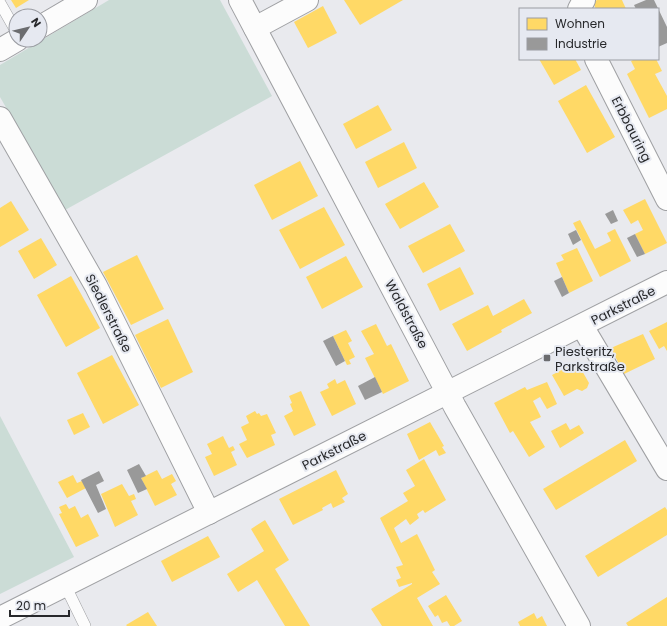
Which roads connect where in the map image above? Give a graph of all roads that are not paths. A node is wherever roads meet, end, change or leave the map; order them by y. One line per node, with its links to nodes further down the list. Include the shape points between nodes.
1 (86, 0): 6 (street)
2 (240, 0): 7 (street, Waldstraße)
3 (307, 0): 7 (street)
4 (0, 3): 5 (lane)
5 (8, 17)
6 (48, 22)
7 (255, 28): 13 (street, Waldstraße)
8 (597, 60): 10 (street, Erbbauring)
9 (0, 118): 15 (street, Siedlerstraße, via 96,286)
10 (667, 199)
11 (667, 282): 12 (street, Parkstraße)
12 (582, 326): 13 (street, Parkstraße); 14 (street)
13 (448, 392): 15 (street, Parkstraße); 19 (street, Waldstraße)
14 (667, 469)
15 (209, 513): 16 (street, Parkstraße)
16 (65, 585): 17 (street, Parkstraße); 18 (lane)
17 (0, 618)
18 (85, 626)
19 (579, 626)

